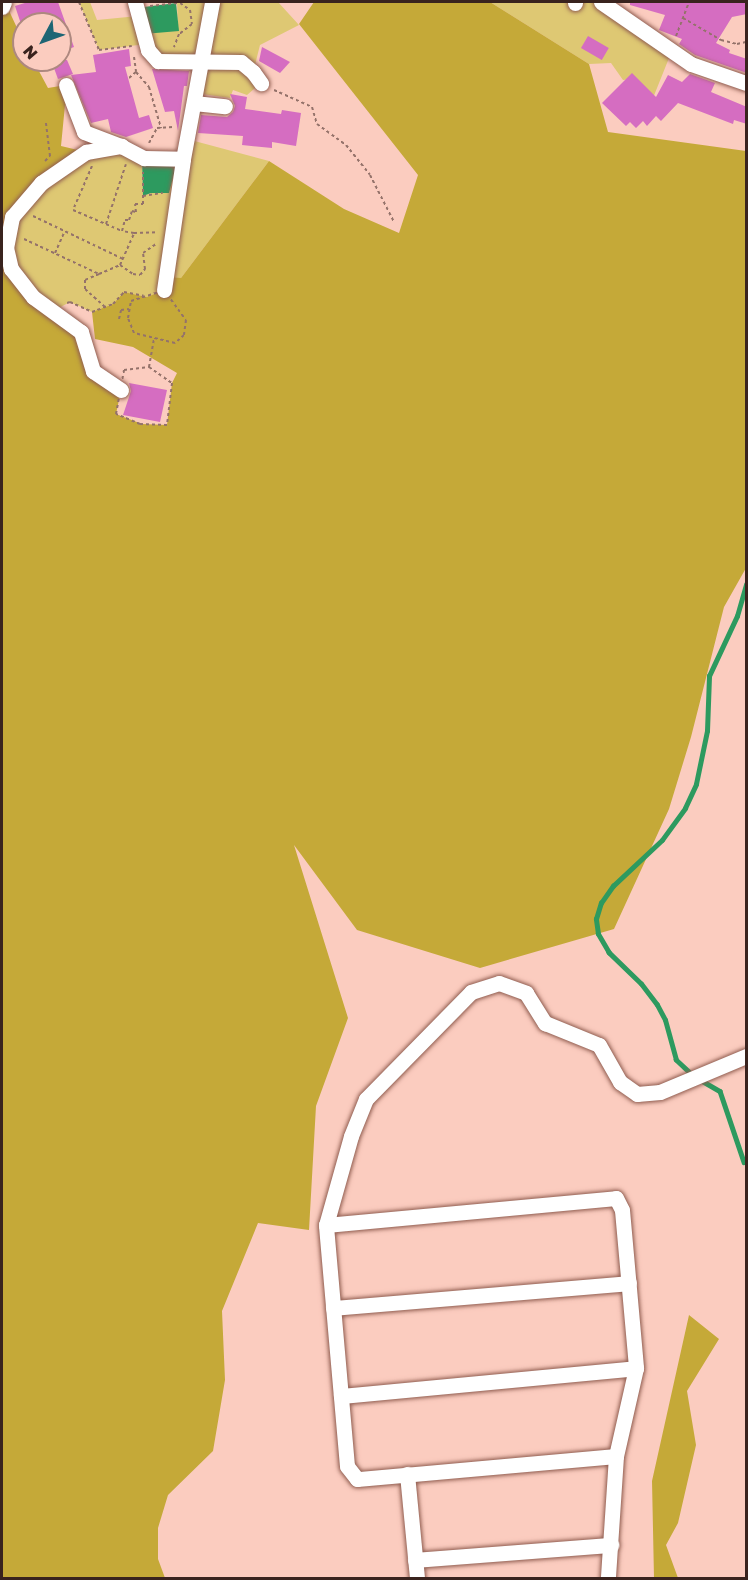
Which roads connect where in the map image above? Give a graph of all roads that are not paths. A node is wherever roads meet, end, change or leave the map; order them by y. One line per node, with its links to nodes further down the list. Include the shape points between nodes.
1 (4, 2): 5 (street)
2 (212, 2): 6 (street)
3 (601, 2): 8 (street, via 691,64)
4 (135, 5): 6 (street, via 148,50 158,61)
5 (2, 7)
6 (201, 62): 7 (street, via 241,63); 10 (street)
7 (261, 83)
8 (747, 83)
9 (66, 85): 12 (street, via 84,132)
10 (194, 103): 11 (street); 13 (street)
11 (225, 106)
12 (131, 151): 13 (street); 15 (street, via 87,152 41,183 12,217 6,248 11,269 33,297 81,332 93,371)
13 (183, 159): 14 (street)
14 (164, 290)
15 (121, 390)
16 (747, 1056): 17 (street, via 660,1092 637,1094 620,1082 599,1045 545,1023 526,993 499,983 471,992 366,1099 351,1136)
17 (326, 1225): 18 (street, via 615,1198 622,1210); 19 (street)
18 (629, 1283): 19 (street); 20 (street)
19 (333, 1308): 21 (street)
20 (636, 1368): 21 (street); 22 (street)
21 (341, 1396): 23 (street, via 347,1466 357,1479)
22 (616, 1456): 23 (street); 24 (street)
23 (407, 1474): 25 (street)
24 (611, 1545): 25 (street); 27 (street)
25 (416, 1560): 26 (street)
26 (417, 1578)
27 (608, 1578)

